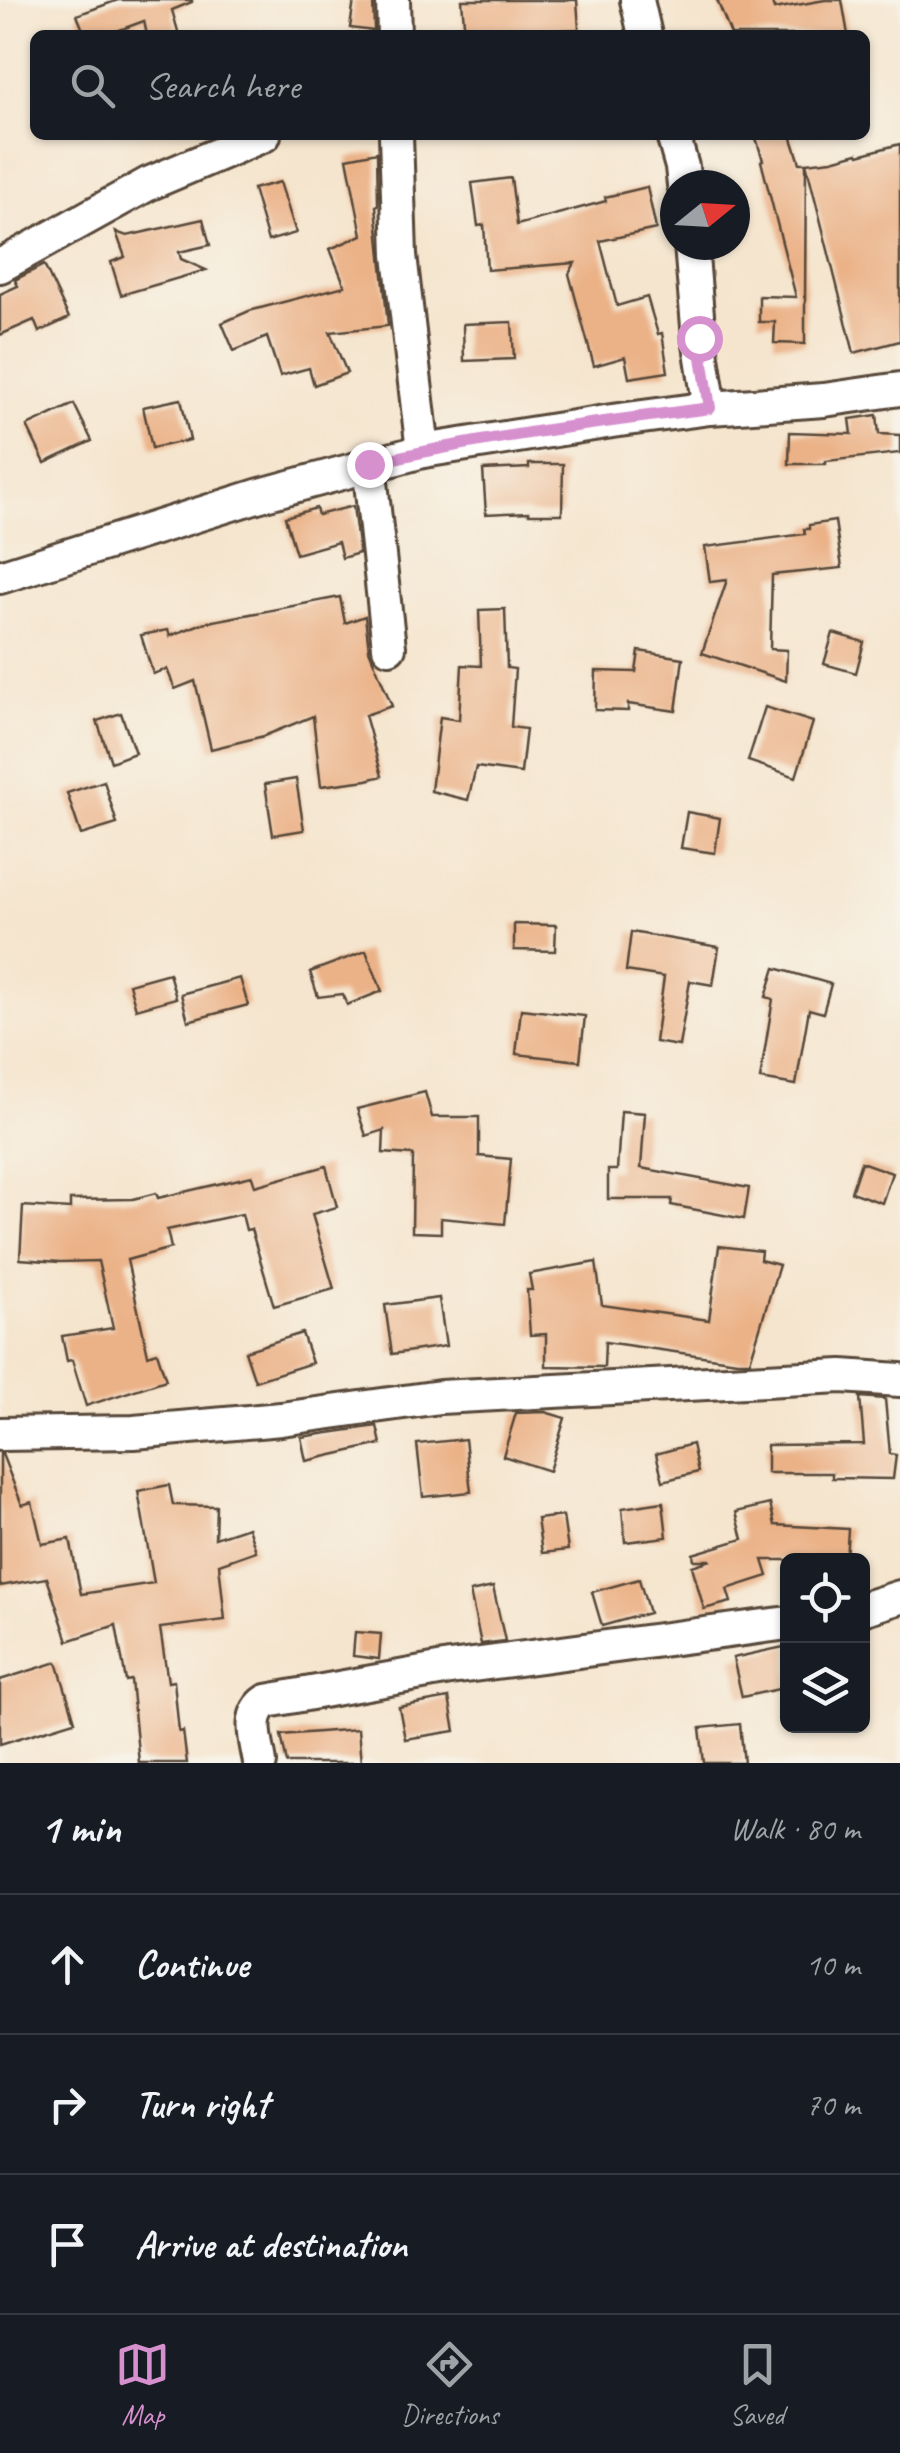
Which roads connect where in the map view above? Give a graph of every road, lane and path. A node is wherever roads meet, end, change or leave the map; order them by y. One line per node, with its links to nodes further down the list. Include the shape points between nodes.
1 (394, 0): 3 (street)
2 (637, 0): 4 (street)
3 (394, 30)
4 (644, 30)
5 (252, 140): 10 (street, via 148,184)
6 (396, 140): 13 (street, via 400,255)
7 (674, 140): 8 (street)
8 (682, 170)
9 (691, 260): 12 (street)
10 (0, 266)
11 (900, 389): 12 (street)
12 (710, 408): 13 (street)
13 (423, 451): 14 (street)
14 (369, 464): 15 (street); 16 (street)
15 (0, 577)
16 (389, 647)
17 (900, 1380): 18 (street, via 842,1376 440,1397 134,1432)
18 (0, 1434)
19 (900, 1597): 20 (street)
20 (870, 1606)
21 (780, 1624): 22 (street, via 450,1668 267,1701 254,1718)
22 (260, 1763)

